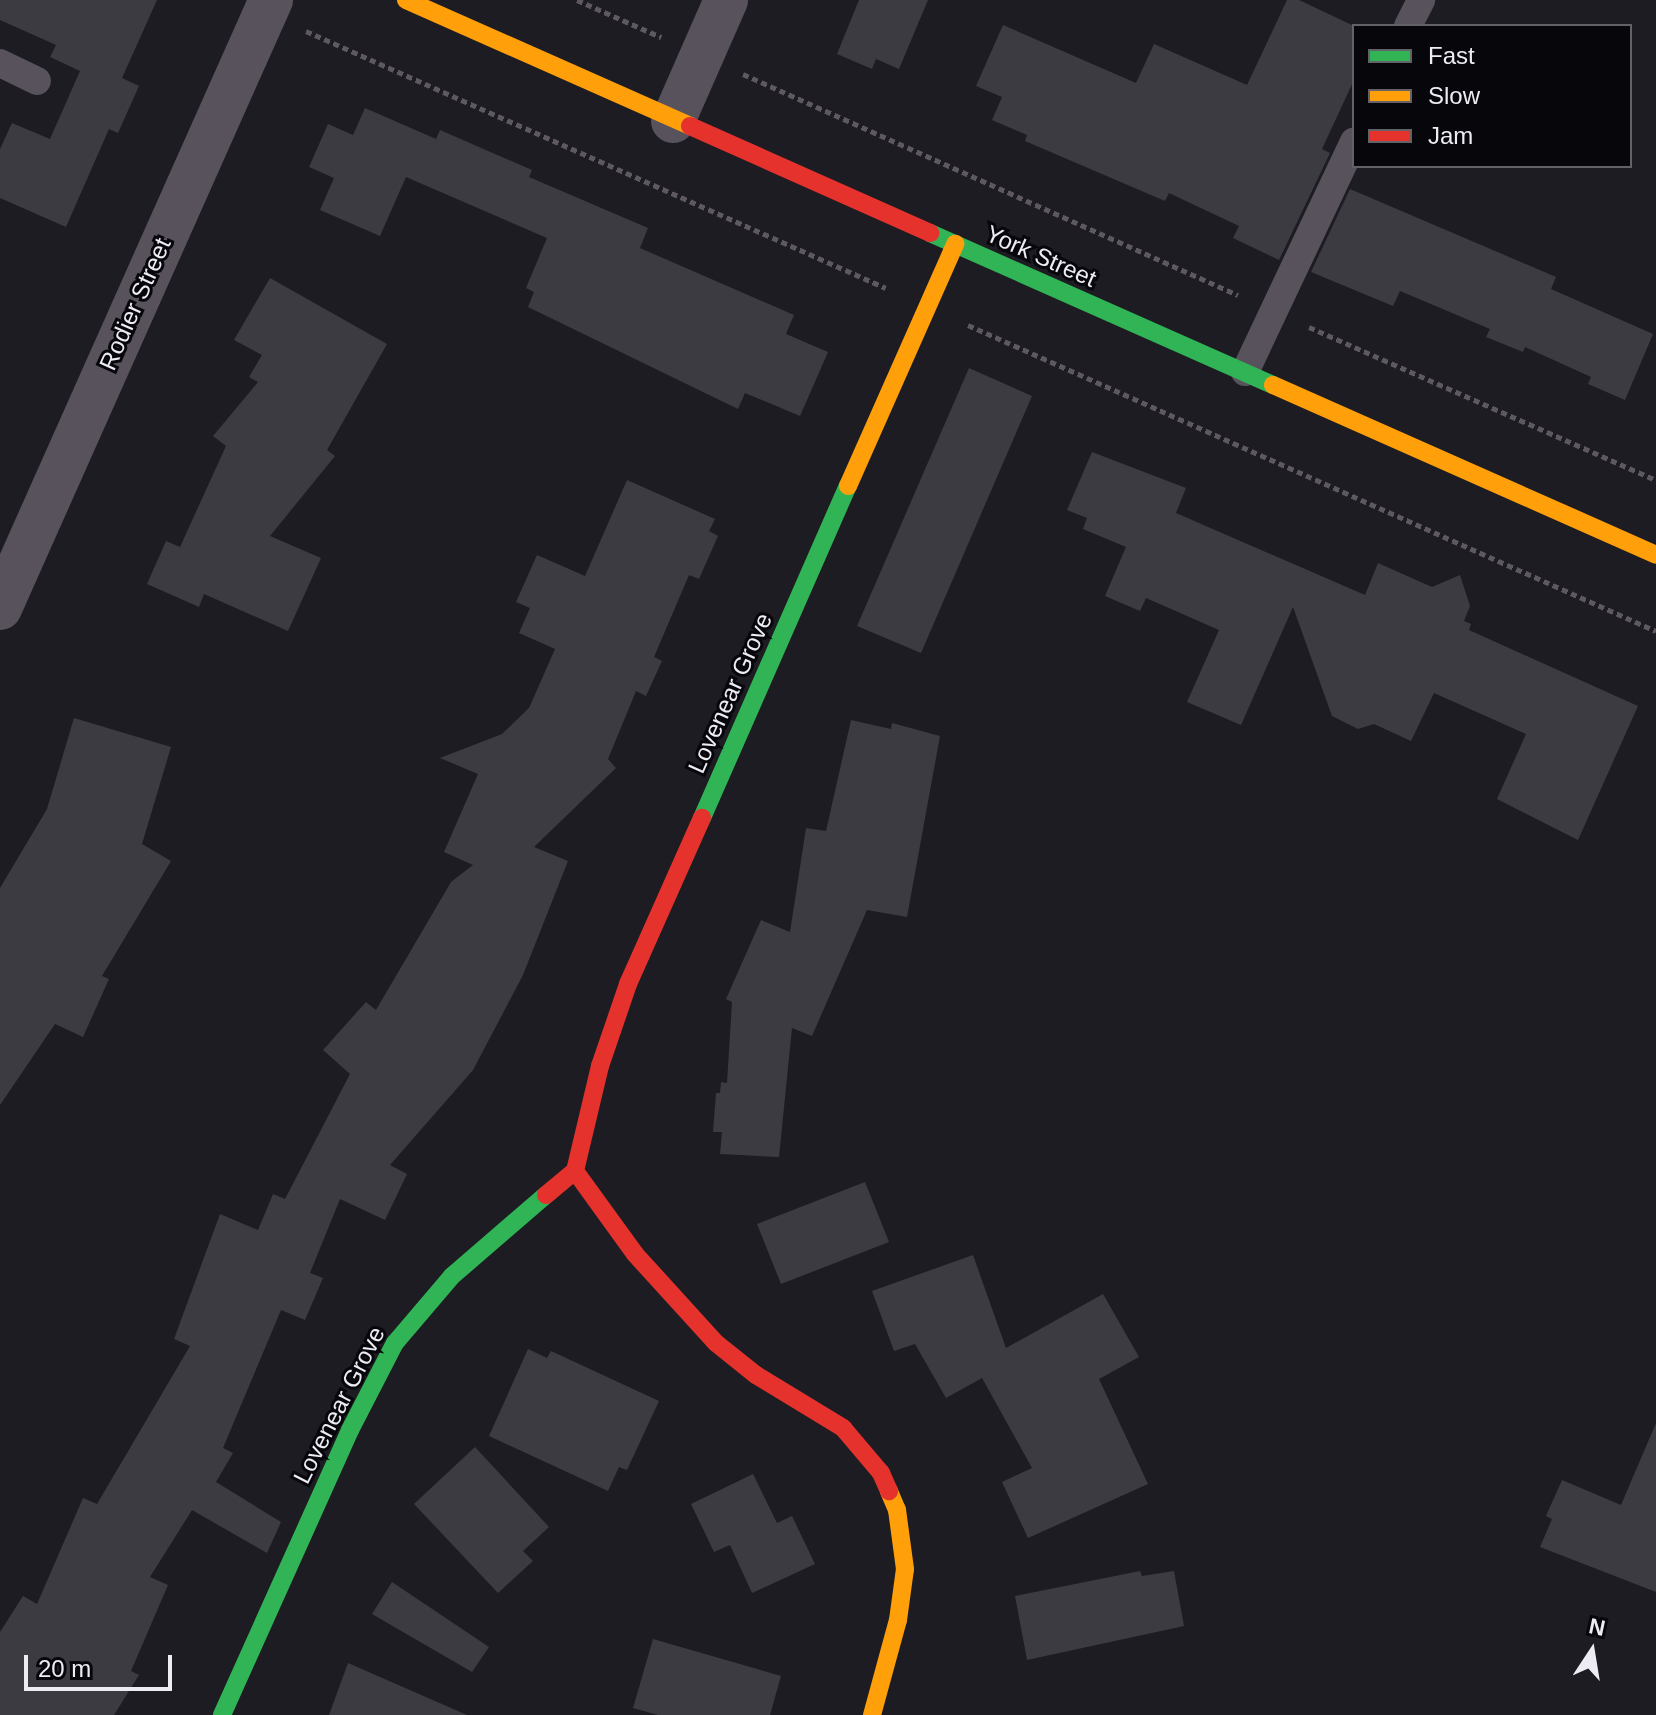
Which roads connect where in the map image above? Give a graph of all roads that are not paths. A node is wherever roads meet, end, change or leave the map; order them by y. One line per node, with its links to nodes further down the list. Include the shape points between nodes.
1 (406, 0): 8 (street, York Street)
2 (726, 0): 8 (street)
3 (1421, 0): 5 (lane)
4 (267, 8): 13 (street, Rodier Street)
5 (1409, 24)
6 (0, 63): 7 (lane)
7 (37, 81)
8 (673, 121): 10 (street, York Street)
9 (1352, 145): 11 (lane)
10 (955, 244): 11 (street, York Street); 14 (street, Lovenear Grove, via 628,984 600,1066)
11 (1245, 372): 12 (street, York Street)
12 (1656, 555)
13 (0, 608)
14 (575, 1171): 15 (street, Lovenear Grove, via 446,1282 395,1343 355,1418); 16 (street, via 635,1254 716,1343 756,1375 843,1428 881,1473 897,1510 905,1569 898,1620)
15 (222, 1715)
16 (872, 1715)

